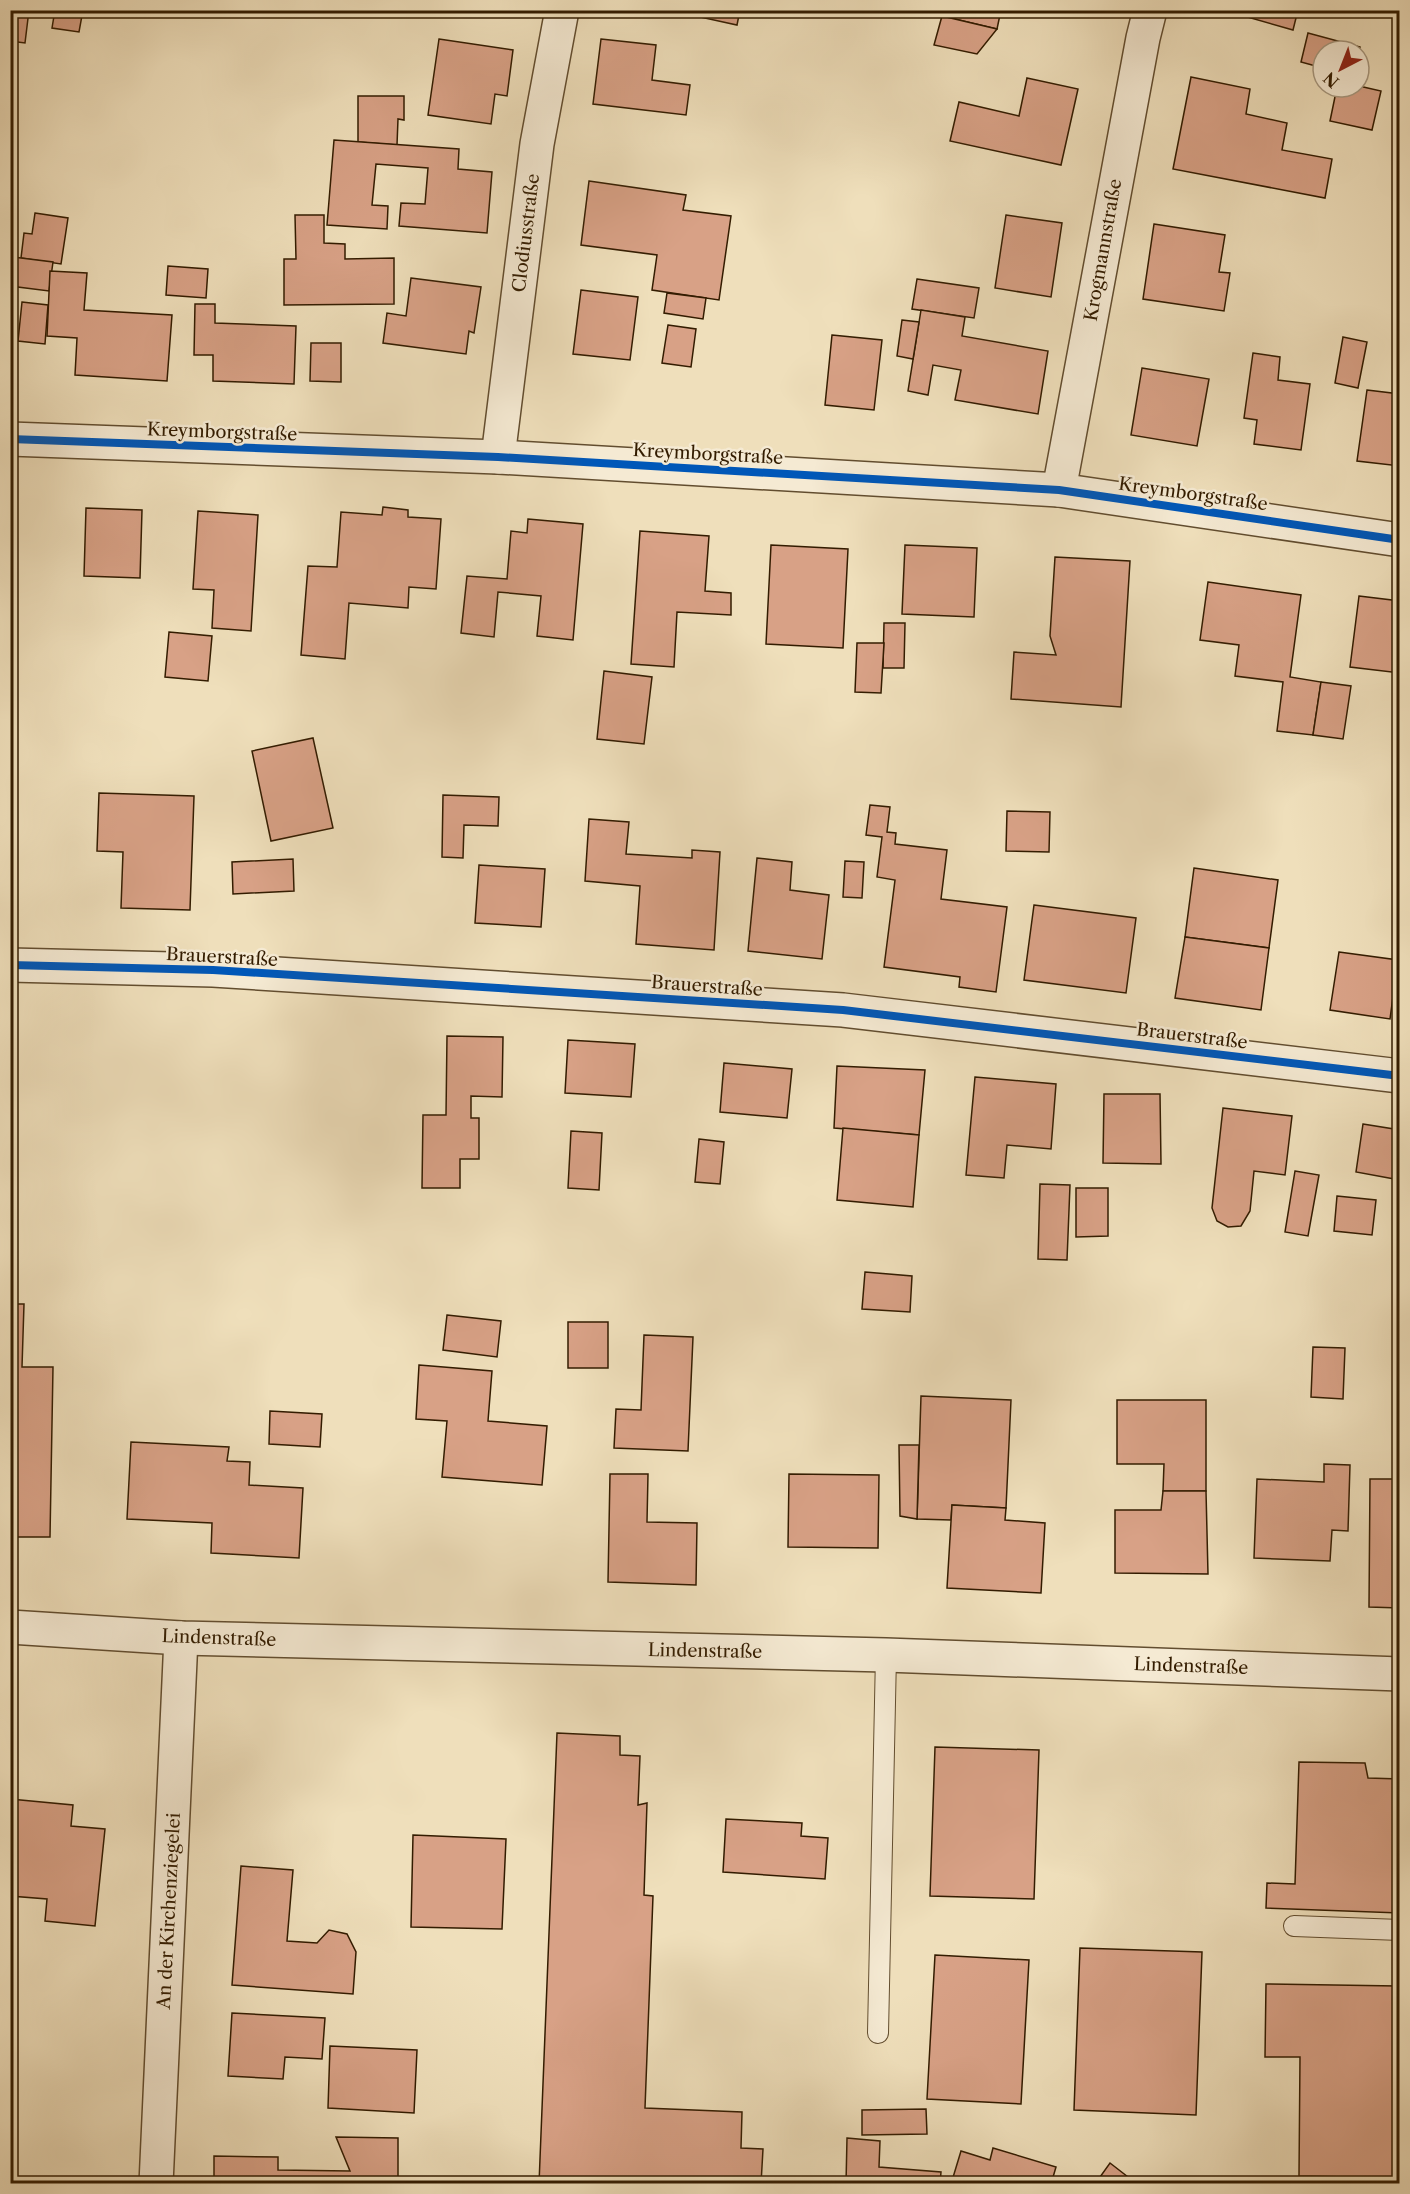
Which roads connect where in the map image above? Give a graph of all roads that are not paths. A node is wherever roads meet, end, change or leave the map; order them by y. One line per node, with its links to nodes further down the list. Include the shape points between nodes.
1 (562, 10): 4 (street, Clodiusstraße, via 537,144)
2 (1150, 10): 5 (street, Krogmannstraße)
3 (10, 439): 4 (street, Kreymborgstraße)
4 (498, 457): 5 (street, Kreymborgstraße)
5 (1059, 490): 6 (street, Kreymborgstraße)
6 (1400, 540)
7 (10, 965): 8 (street, Brauerstraße, via 213,970 843,1010)
8 (1400, 1076)
9 (10, 1627): 10 (street, Lindenstraße)
10 (181, 1638): 11 (street, Lindenstraße); 16 (street, An der Kirchenziegelei)
11 (886, 1655): 12 (street, Lindenstraße); 15 (lane)
12 (1400, 1674)
13 (1294, 1926): 14 (lane)
14 (1400, 1930)
15 (878, 2033)
16 (156, 2184)

